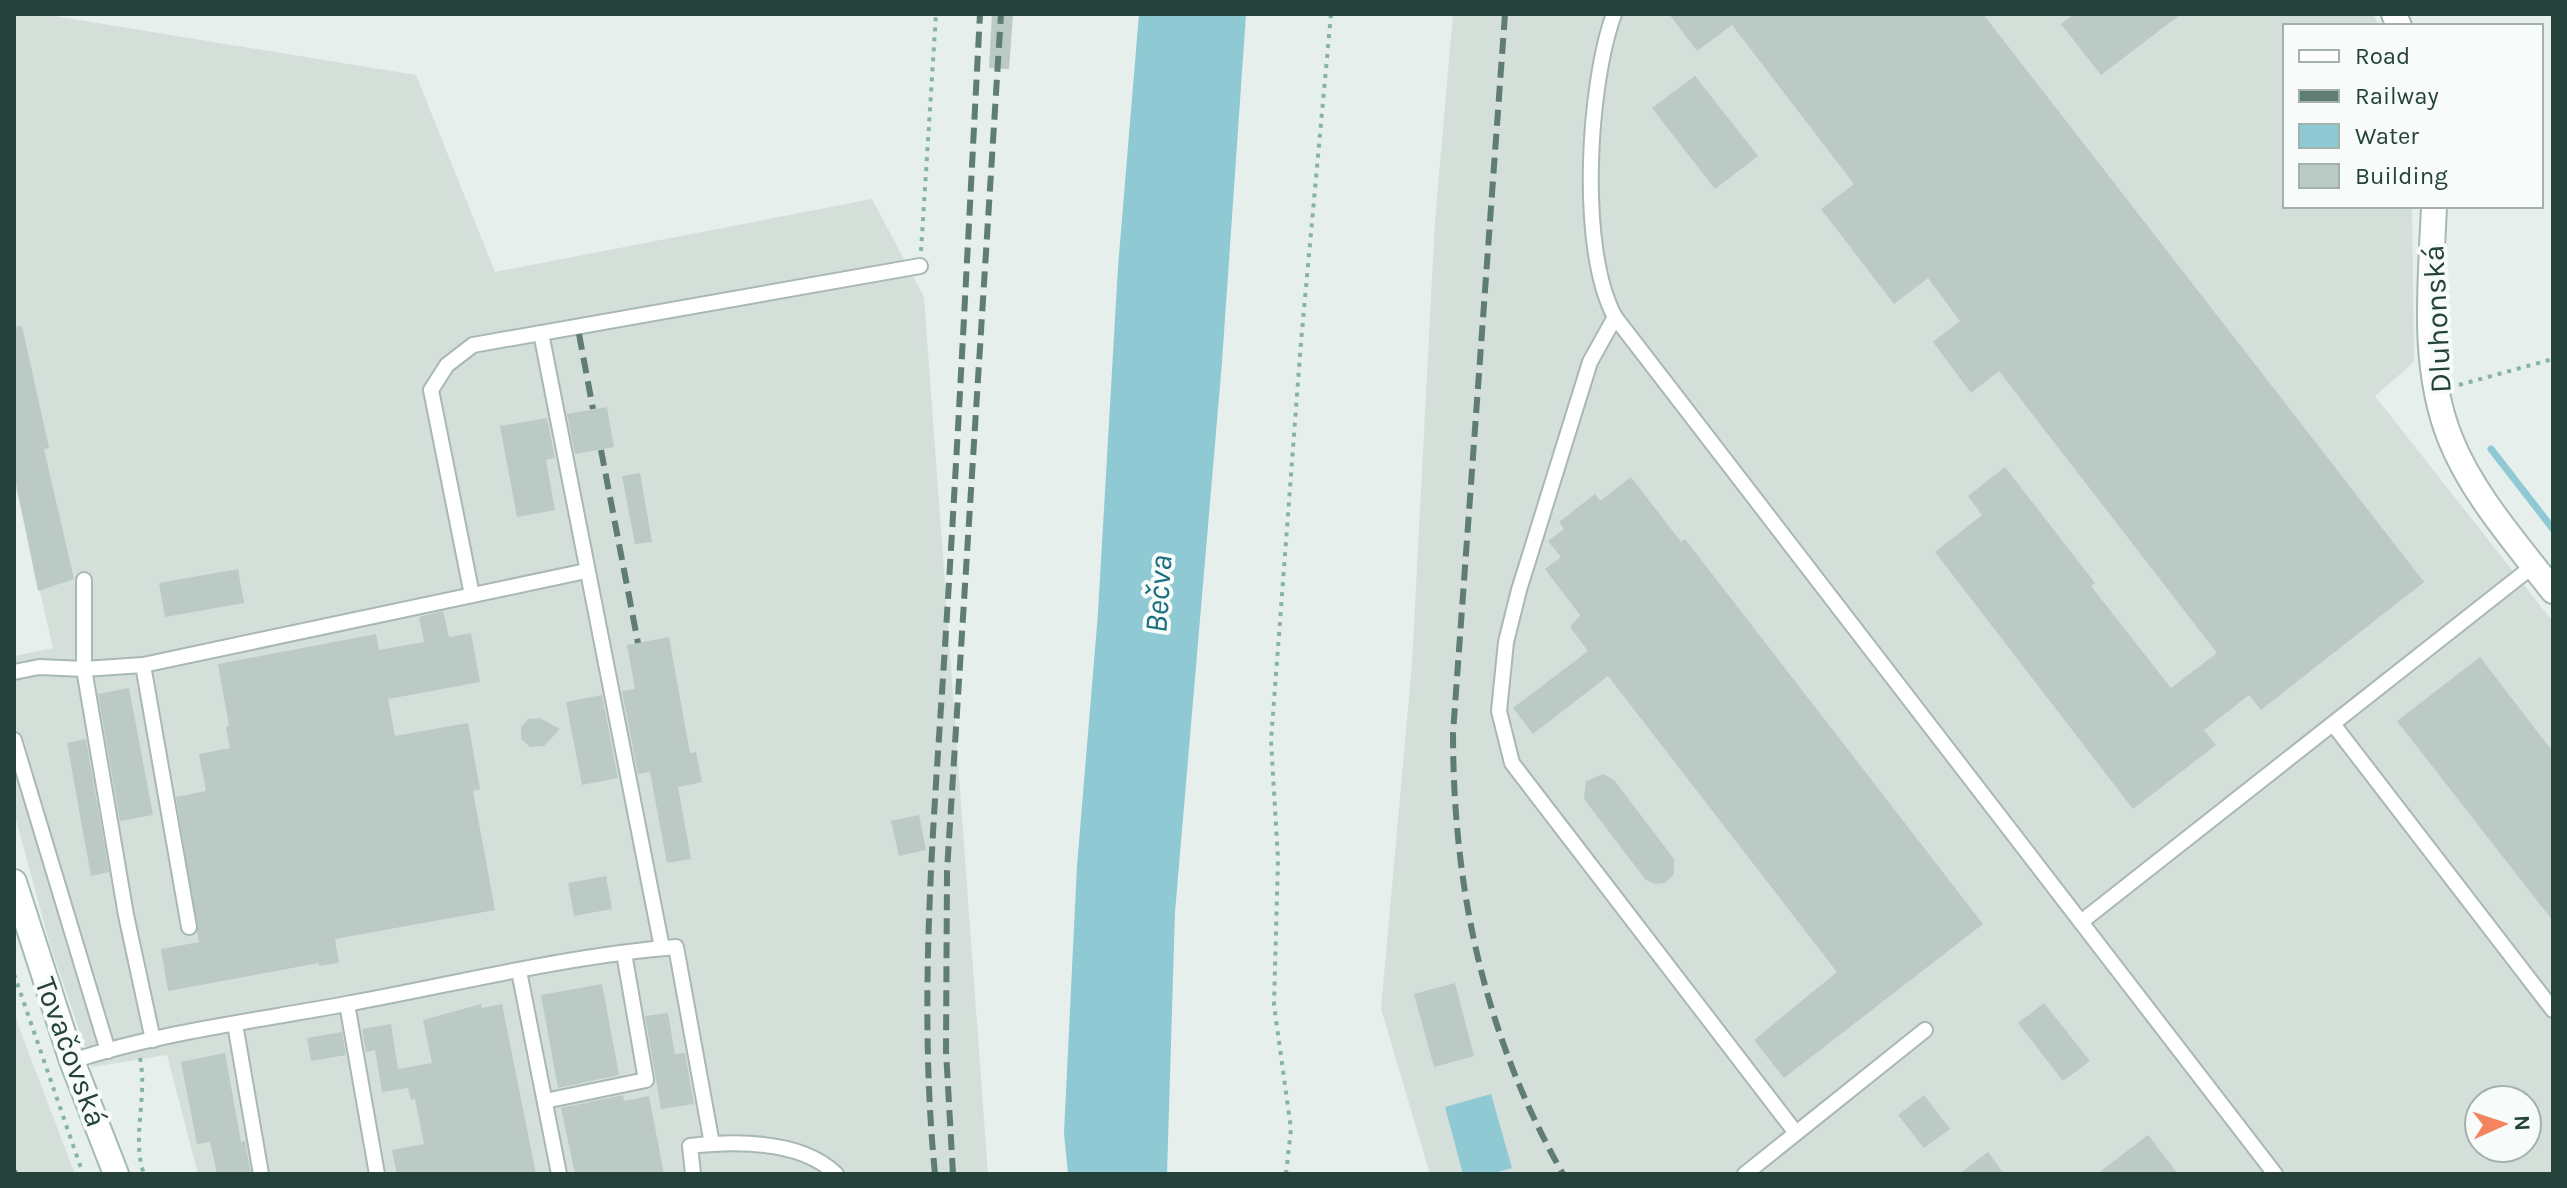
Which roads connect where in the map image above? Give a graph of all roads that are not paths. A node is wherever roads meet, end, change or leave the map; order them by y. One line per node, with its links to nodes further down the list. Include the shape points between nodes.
1 (1614, 14): 4 (lane, via 1601,74 1591,184 1594,252 1603,295)
2 (2434, 208): 6 (street, Dluhonská, via 2431,333 2443,419 2462,463)
3 (920, 266): 5 (lane)
4 (1615, 317): 17 (lane); 30 (lane, via 1590,362 1519,590 1501,680 1503,736 1512,763)
5 (541, 333): 7 (lane); 10 (lane, via 473,345 447,365 431,390)
6 (2533, 566): 9 (street, Dluhonská); 14 (lane)
7 (586, 571): 10 (lane); 19 (lane)
8 (84, 580): 12 (lane)
9 (2553, 591)
10 (472, 595): 11 (lane)
11 (143, 665): 12 (lane); 18 (lane)
12 (84, 669): 13 (lane); 26 (lane)
13 (14, 672)
14 (2333, 724): 17 (lane); 23 (lane)
15 (14, 740): 27 (lane)
16 (14, 882): 28 (street, Tovačovská)
17 (2081, 922): 39 (lane)
18 (189, 927)
19 (662, 948): 20 (lane); 31 (lane, via 676,947)
20 (624, 953): 21 (lane); 29 (lane, via 646,1080)
21 (519, 971): 22 (lane); 29 (lane)
22 (347, 1004): 24 (lane); 34 (lane)
23 (2553, 1010)
24 (235, 1024): 26 (lane); 33 (lane)
25 (1925, 1030): 30 (lane)
26 (153, 1040): 27 (lane)
27 (108, 1051): 28 (lane)
28 (72, 1061): 32 (street, Tovačovská)
29 (545, 1101): 35 (lane)
30 (1796, 1133): 38 (lane)
31 (712, 1144): 36 (lane, via 690,1146); 37 (lane, via 782,1148 812,1158)
32 (116, 1174)
33 (261, 1174)
34 (377, 1174)
35 (559, 1174)
36 (693, 1174)
37 (836, 1174)
38 (1745, 1174)
39 (2275, 1174)

